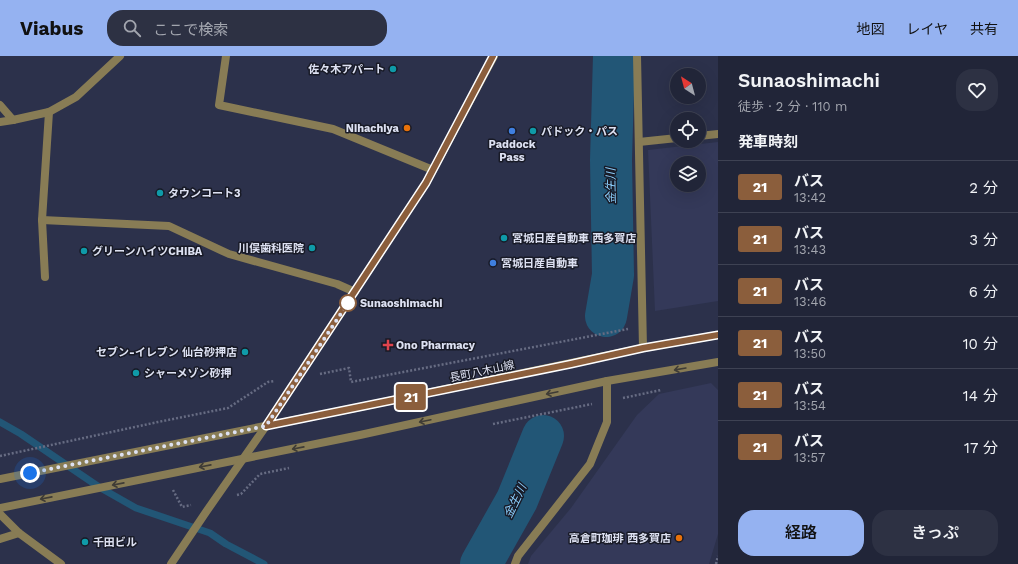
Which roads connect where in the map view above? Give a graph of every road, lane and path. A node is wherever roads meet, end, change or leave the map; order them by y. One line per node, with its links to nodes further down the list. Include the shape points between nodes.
1 (120, 56): 6 (street, via 76,98)
2 (226, 56): 13 (street, via 219,105 334,129)
3 (494, 56): 13 (street)
4 (637, 56): 12 (street)
5 (0, 105): 7 (street)
6 (49, 112): 7 (street); 14 (street)
7 (13, 120): 8 (street)
8 (0, 122)
9 (718, 134): 10 (street)
10 (706, 135)
11 (670, 139): 12 (street)
12 (639, 142): 17 (street)
13 (433, 170): 16 (street)
14 (42, 220): 15 (street); 16 (street, via 169,226 229,254 337,284)
15 (45, 277)
16 (355, 292): 21 (street)
17 (642, 326): 19 (street); 21 (path, via 351,382 349,368)
18 (718, 335): 19 (street, 長町八木山線)
19 (643, 348): 24 (street, 長町八木山線)
20 (718, 362): 22 (street, one-way to 22)
21 (297, 378): 24 (street); 26 (path, via 268,382 228,408)
22 (607, 381): 23 (street); 27 (street, one-way to 27)
23 (608, 401): 25 (path); 39 (street, via 607,422 590,464 518,556)
24 (266, 426): 27 (street); 29 (street, 長町八木山線)
25 (485, 426)
26 (0, 456)
27 (243, 458): 31 (street); 32 (street, one-way to 32)
28 (289, 468): 31 (path, via 260,474 241,494)
29 (0, 479)
30 (168, 490): 31 (path, via 174,490 182,507)
31 (214, 499): 38 (street)
32 (0, 508)
33 (0, 514): 34 (street)
34 (19, 533): 35 (street); 37 (street)
35 (0, 539)
36 (718, 556): 40 (path)
37 (61, 564)
38 (171, 564)
39 (515, 564)
40 (716, 564)

